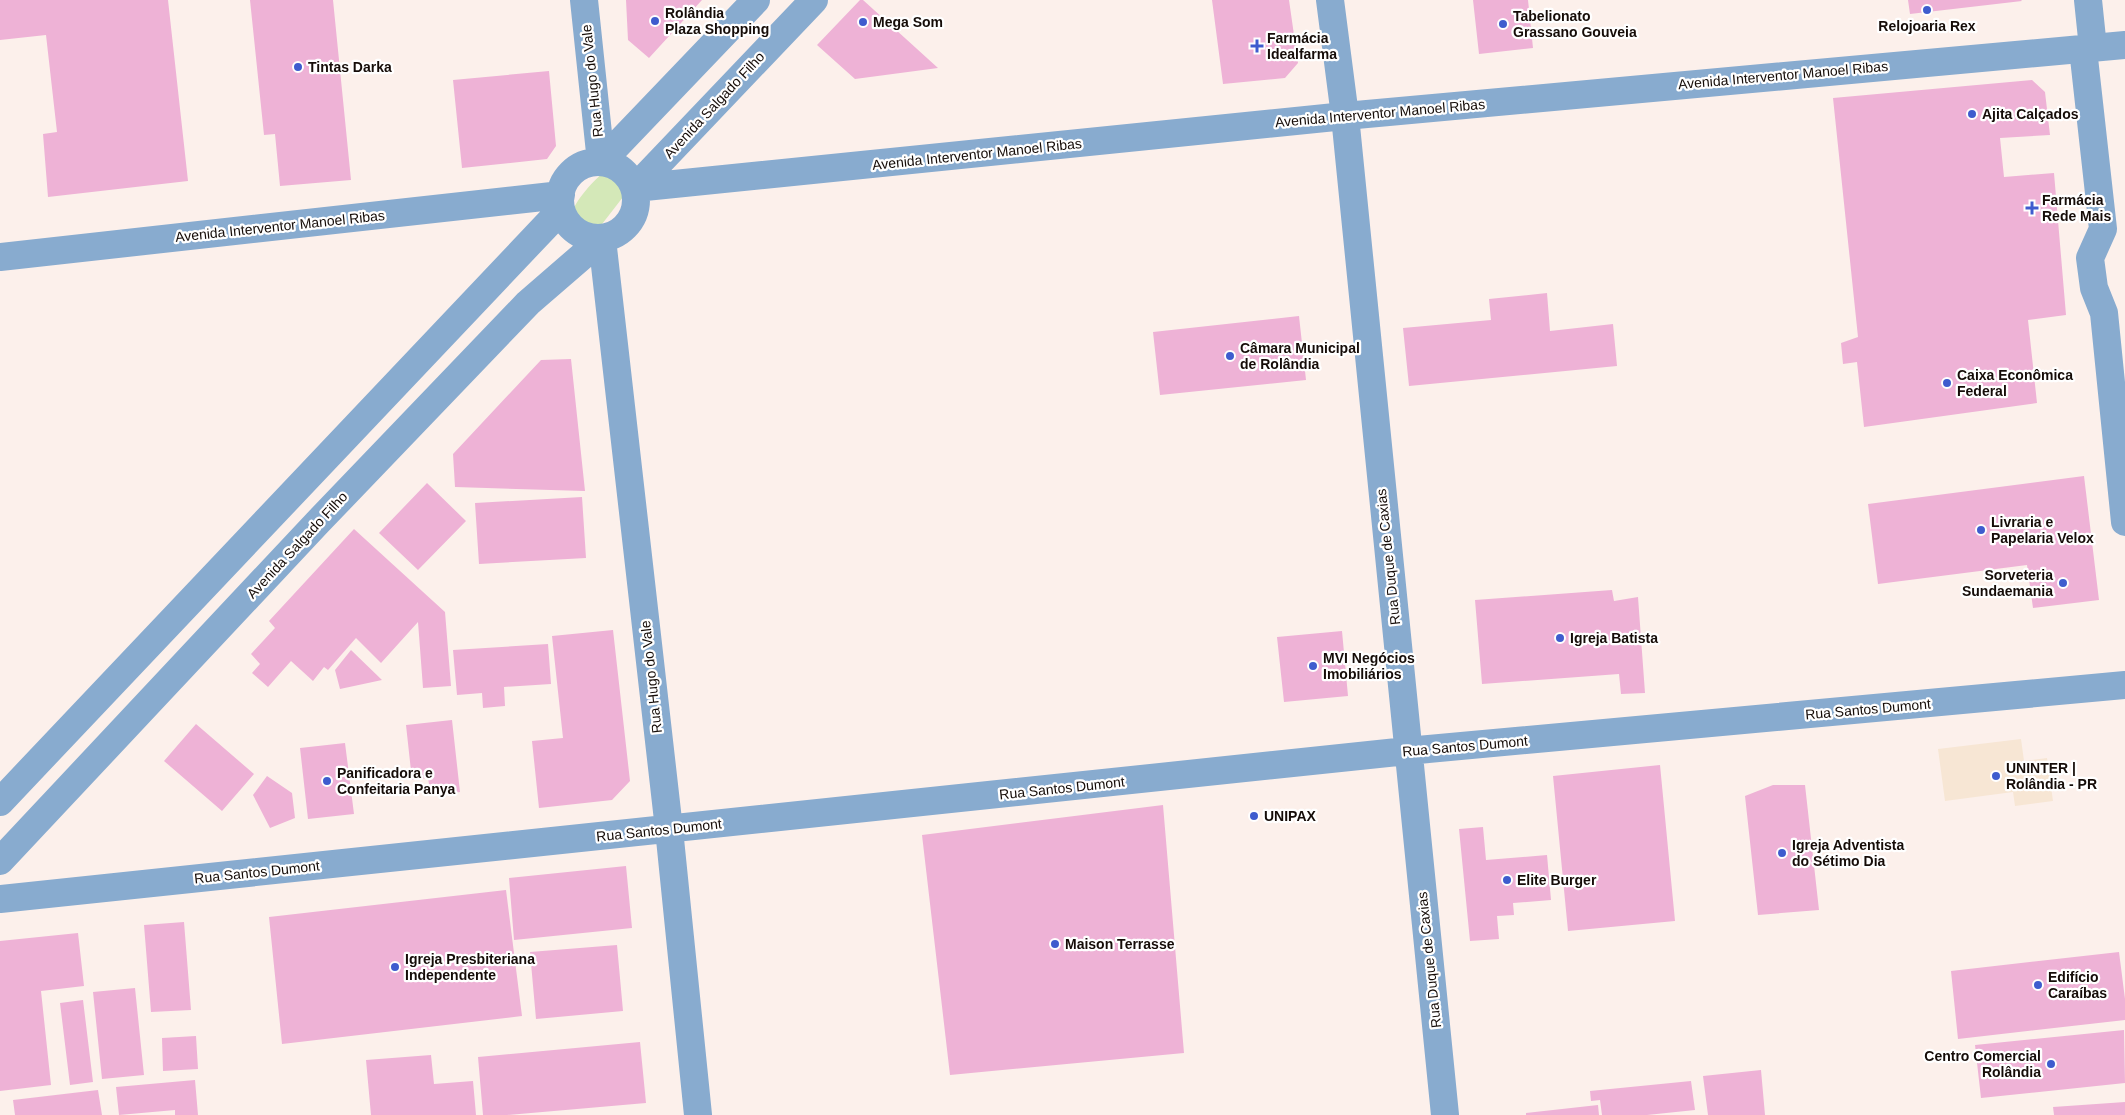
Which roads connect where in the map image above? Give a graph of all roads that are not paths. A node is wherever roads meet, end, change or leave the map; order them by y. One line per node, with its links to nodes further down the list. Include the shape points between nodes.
1 (584, 0): 9 (street, Rua Hugo do Vale)
2 (756, 0): 9 (street)
3 (814, 0): 10 (street, Avenida Salgado Filho)
4 (1330, 0): 8 (street, Rua Duque de Caxias)
5 (2088, 0): 7 (street)
6 (2125, 45): 7 (street, Avenida Interventor Manoel Ribas)
7 (2088, 49): 8 (street, Avenida Interventor Manoel Ribas); 15 (street, via 2103,229 2090,258 2094,288 2104,314)
8 (1344, 116): 10 (street, Avenida Interventor Manoel Ribas); 18 (street, Rua Duque de Caxias)
9 (601, 162): 10 (street, via 611,164 627,175); 11 (street, via 575,169 563,185)
10 (635, 188): 12 (street, via 634,215 621,231)
11 (561, 203): 12 (street, via 566,221 582,235); 13 (street, Avenida Interventor Manoel Ribas); 14 (street)
12 (602, 238): 16 (street, Avenida Salgado Filho, via 528,303); 20 (street, Rua Hugo do Vale)
13 (0, 257)
14 (290, 497): 16 (street); 19 (street)
15 (2125, 522)
16 (317, 523): 21 (street, Avenida Salgado Filho)
17 (2125, 685): 18 (street, Rua Santos Dumont)
18 (1407, 751): 20 (street, Rua Santos Dumont); 24 (street, Rua Duque de Caxias)
19 (0, 802)
20 (668, 829): 22 (street, Rua Santos Dumont); 23 (street, Rua Hugo do Vale)
21 (0, 861)
22 (0, 899)
23 (698, 1115)
24 (1446, 1115)

